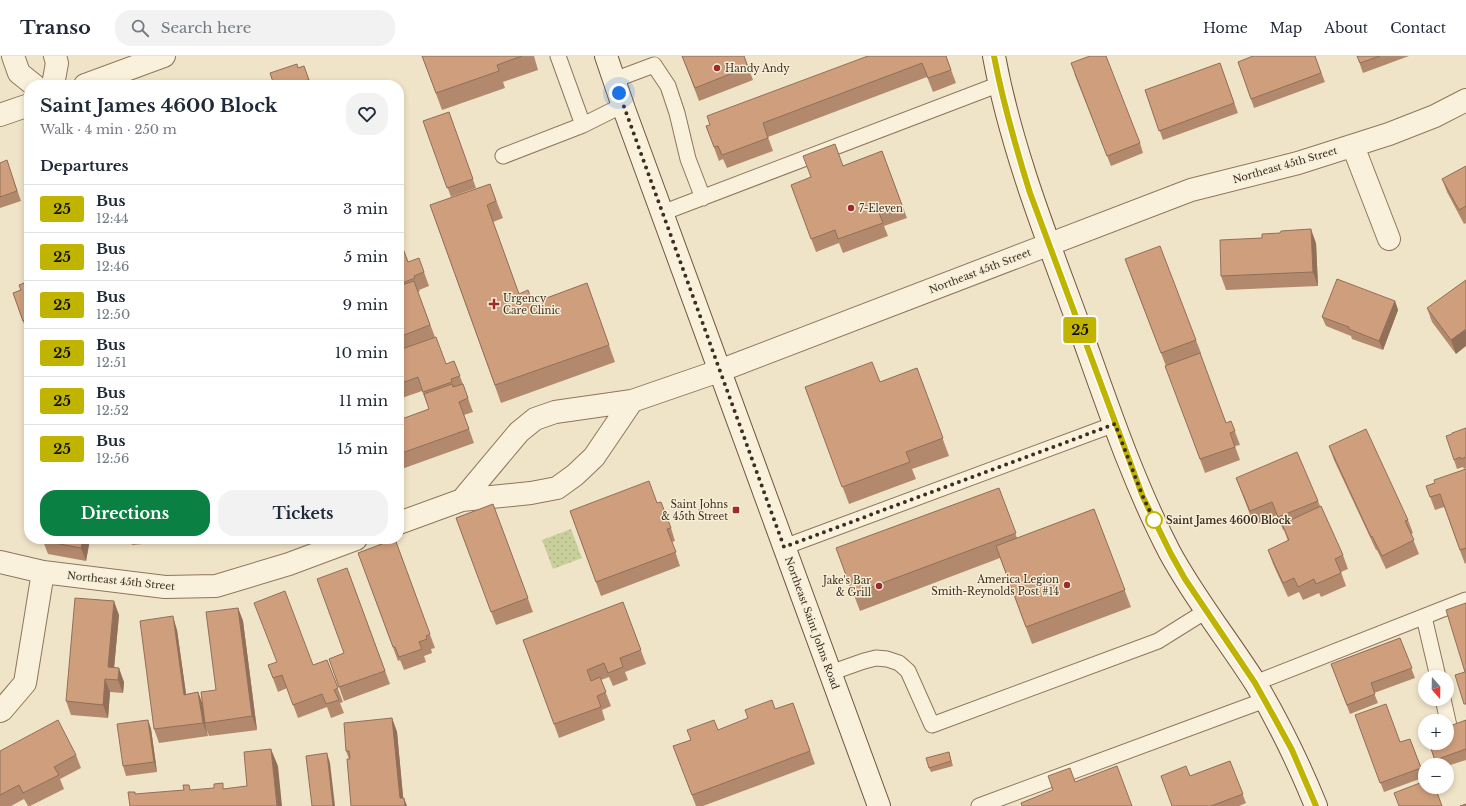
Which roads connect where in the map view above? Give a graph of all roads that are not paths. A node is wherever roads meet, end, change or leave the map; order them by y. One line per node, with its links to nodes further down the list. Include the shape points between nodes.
1 (13, 56): 8 (street, via 20,74)
2 (55, 56): 9 (street, via 57,63)
3 (164, 56): 10 (street)
4 (558, 56): 17 (lane)
5 (606, 56): 11 (street, Northeast Saint Johns Road)
6 (994, 56): 12 (street)
7 (652, 61): 11 (lane); 20 (lane, via 668,86 688,158)
8 (28, 80)
9 (54, 80)
10 (99, 80)
11 (614, 80): 14 (street, Northeast Saint Johns Road)
12 (1000, 84): 20 (lane); 23 (street, via 1017,152)
13 (1466, 100): 18 (street, Northeast 45th Street, via 1435,116)
14 (623, 105): 17 (lane); 21 (street, Northeast Saint Johns Road)
15 (24, 107): 16 (street)
16 (0, 115)
17 (583, 125): 19 (lane)
18 (1353, 146): 22 (street); 23 (street, Northeast 45th Street, via 1191,190)
19 (503, 156)
20 (703, 198): 21 (lane)
21 (662, 214): 24 (street, Northeast Saint Johns Road)
22 (1389, 239)
23 (1049, 244): 24 (street, Northeast 45th Street); 26 (street)
24 (720, 371): 25 (street, Northeast 45th Street); 30 (street, Northeast Saint Johns Road)
25 (632, 401): 27 (street, Northeast 45th Street, via 554,412 535,419 519,432); 27 (street, Northeast 45th Street, via 594,457 557,488)
26 (1115, 424): 30 (lane); 34 (street, via 1143,497 1185,579)
27 (462, 500): 28 (street, Northeast 45th Street)
28 (404, 521)
29 (343, 544): 32 (street, Northeast 45th Street, via 289,564 216,586 165,587)
30 (784, 547): 37 (street, Northeast Saint Johns Road)
31 (0, 562): 32 (street, Northeast 45th Street)
32 (43, 572): 39 (street, via 25,683)
33 (1466, 600): 35 (lane)
34 (1206, 611): 37 (lane, via 1158,641 932,725 908,671 899,663 876,658); 38 (street)
35 (1424, 617): 36 (lane); 38 (lane)
36 (1436, 670)
37 (830, 673): 40 (street, Northeast Saint Johns Road)
38 (1260, 692): 41 (lane); 42 (street, via 1292,750)
39 (0, 711)
40 (879, 806)
41 (979, 806)
42 (1316, 806)

